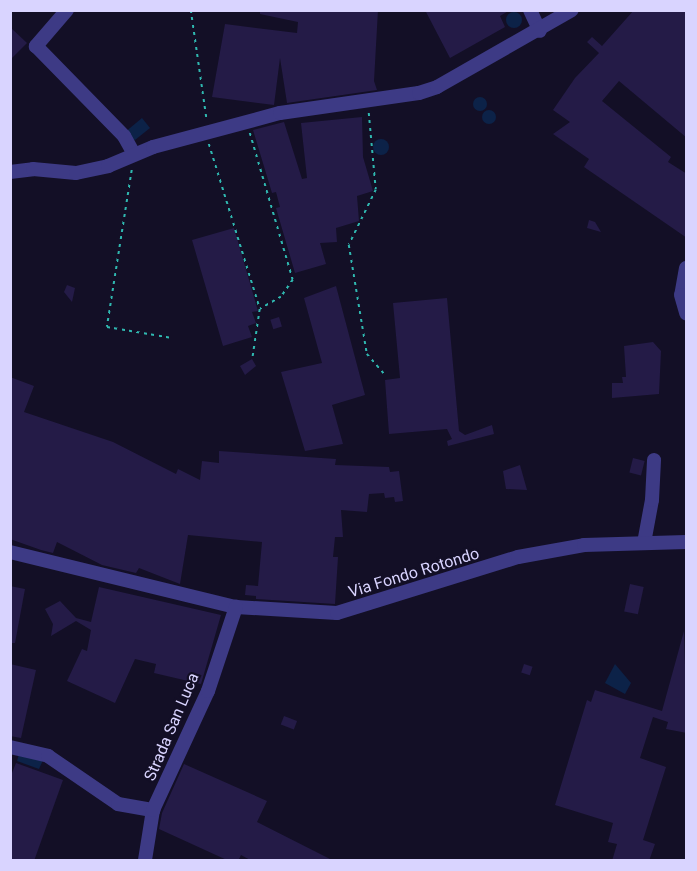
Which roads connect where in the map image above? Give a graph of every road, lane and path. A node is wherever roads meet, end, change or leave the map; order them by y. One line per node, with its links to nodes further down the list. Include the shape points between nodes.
1 (67, 10): 9 (street, via 36,46 124,136)
2 (191, 10): 8 (path)
3 (530, 10): 5 (street)
4 (572, 10): 5 (street)
5 (540, 31): 6 (street, via 437,87)
6 (367, 100): 7 (street); 16 (path, via 376,190 350,245 368,354)
7 (246, 120): 8 (street); 12 (path, via 293,280 282,297)
8 (207, 132): 9 (street); 12 (path)
9 (134, 154): 10 (street, via 108,166 76,173 33,169); 14 (path, via 107,327)
10 (10, 172)
11 (687, 268): 13 (street, via 681,296)
12 (260, 309): 15 (path)
13 (687, 313)
14 (172, 338)
15 (253, 356)
16 (385, 375)
17 (654, 460): 19 (street)
18 (687, 542): 19 (street, Via Fondo Rotondo)
19 (644, 543): 21 (street, Via Fondo Rotondo, via 584,545 518,557 337,613)
20 (10, 552): 21 (street, Via Fondo Rotondo)
21 (236, 608): 23 (street, Strada San Luca, via 208,691)
22 (10, 747): 23 (street, via 48,756 118,804)
23 (153, 810): 24 (street, Strada San Luca)
24 (145, 861)

